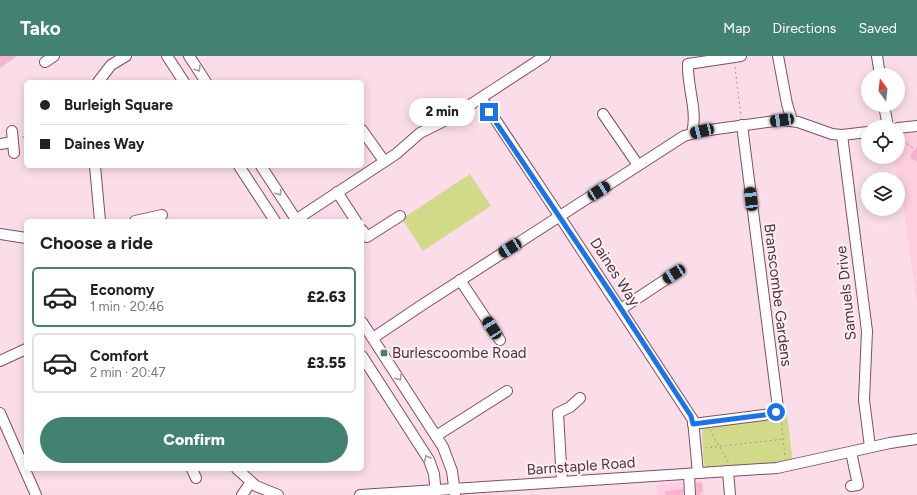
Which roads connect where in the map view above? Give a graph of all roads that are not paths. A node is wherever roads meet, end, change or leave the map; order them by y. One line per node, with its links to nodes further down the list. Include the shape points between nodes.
1 (126, 56): 8 (street)
2 (167, 56): 11 (street)
3 (189, 56): 12 (street, one-way to 12)
4 (546, 56): 13 (street)
5 (737, 56): 21 (street, via 688,64 693,115)
6 (778, 56): 15 (street)
7 (878, 56): 9 (street)
8 (113, 59): 10 (street)
9 (879, 68)
10 (99, 80)
11 (183, 80)
12 (205, 80)
13 (481, 98): 27 (street, via 420,133); 35 (street, Daines Way)
14 (603, 114): 28 (street)
15 (792, 120): 16 (street); 23 (street)
16 (742, 125): 21 (street); 57 (street, Branscombe Gardens, via 778,408 776,412 764,415)
17 (917, 126): 18 (street)
18 (905, 130)
19 (12, 131): 24 (street)
20 (364, 133): 27 (street)
21 (692, 133): 28 (street, via 675,141)
22 (861, 133): 23 (street)
23 (842, 135): 60 (street, Samuels Drive, via 867,331 864,394)
24 (13, 142): 25 (street); 26 (street)
25 (0, 144)
26 (14, 153)
27 (384, 161): 32 (street)
28 (638, 166): 35 (street)
29 (95, 168): 36 (street)
30 (240, 168): 38 (street)
31 (262, 168): 39 (street, one-way to 39)
32 (337, 192): 40 (street); 41 (street)
33 (161, 214): 37 (street)
34 (400, 216): 42 (street, via 367,237)
35 (560, 216): 46 (street); 47 (street, Daines Way)
36 (100, 219)
37 (142, 219)
38 (274, 219)
39 (294, 219)
40 (296, 219)
41 (355, 219)
42 (364, 233)
43 (0, 234): 44 (street)
44 (24, 238)
45 (674, 274): 47 (street)
46 (460, 280): 49 (street); 50 (street)
47 (621, 309): 57 (street, Daines Way, via 691,416)
48 (364, 325): 49 (street)
49 (373, 338): 58 (street, one-way to 58)
50 (500, 340)
51 (24, 350): 53 (street)
52 (364, 359): 70 (street, one-way to 52, via 434,474 425,453)
53 (0, 361)
54 (507, 391): 58 (street)
55 (580, 398): 68 (street, via 558,413)
56 (0, 413): 62 (street)
57 (693, 424): 66 (street, Daines Way, via 696,449)
58 (436, 436): 71 (street, via 448,459)
59 (917, 439): 60 (street, Barnstaple Road)
60 (870, 448): 61 (street, Barnstaple Road)
61 (851, 452): 65 (street, Barnstaple Road, via 786,466); 69 (street)
62 (24, 461)
63 (28, 471): 72 (street)
64 (239, 471): 67 (street)
65 (728, 471): 66 (street, Barnstaple Road); 77 (street)
66 (694, 474): 68 (street, Barnstaple Road); 76 (street, Daines Way)
67 (250, 482): 73 (street); 74 (street, via 264,491)
68 (562, 482): 71 (street, Barnstaple Road)
69 (858, 485)
70 (436, 492): 71 (street, Barnstaple Road); 75 (street, Barnstaple Road)
71 (455, 492)
72 (36, 495)
73 (242, 495)
74 (278, 495)
75 (360, 495)
76 (690, 495)
77 (730, 495)

